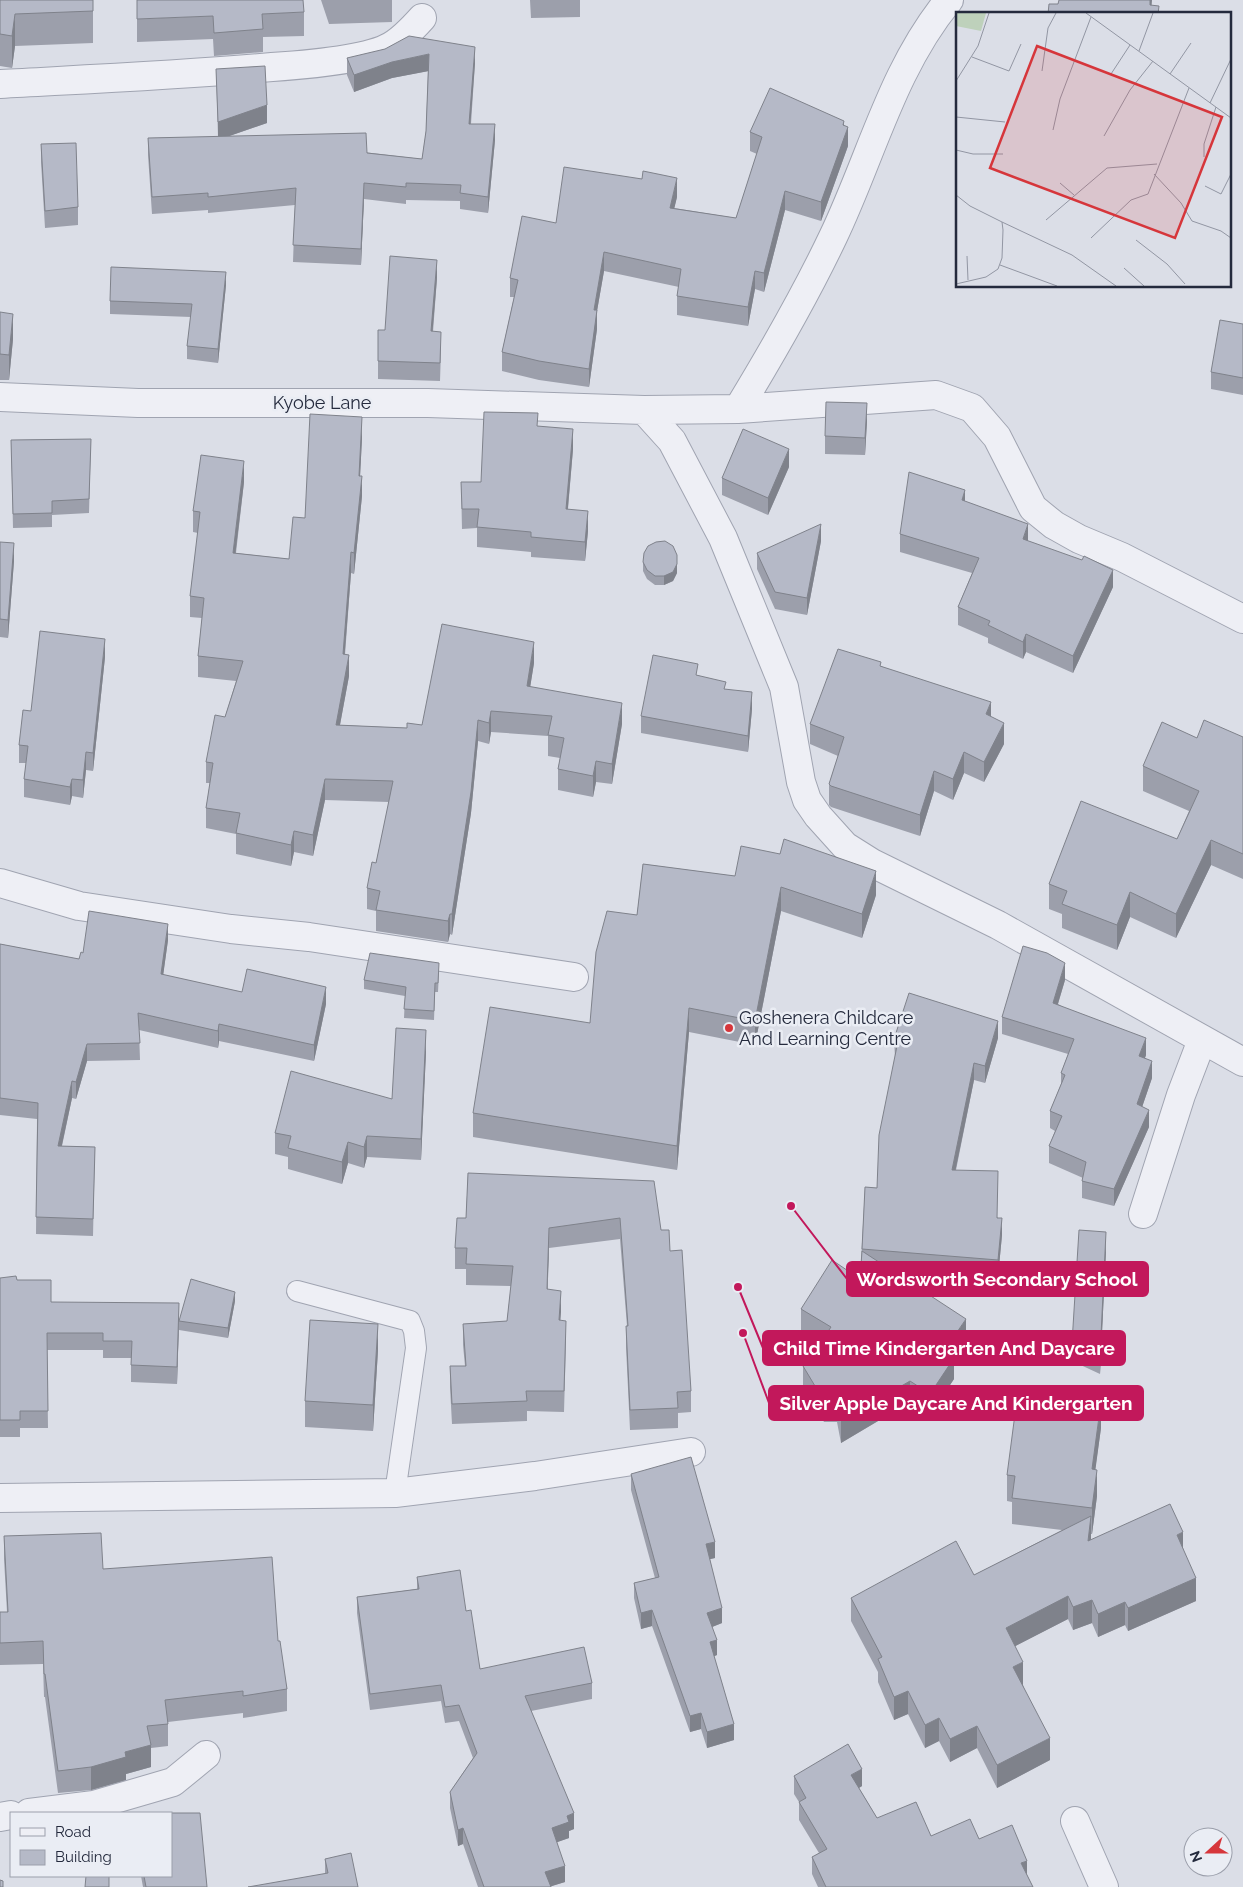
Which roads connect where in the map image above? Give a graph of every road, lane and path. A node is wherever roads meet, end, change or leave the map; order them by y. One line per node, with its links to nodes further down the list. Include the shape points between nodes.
1 (949, 0): 5 (street, via 931,22 906,65 834,236)
2 (422, 18): 3 (street, via 391,46 366,54 307,64 192,74)
3 (0, 84)
4 (0, 397): 6 (street, Kyobe Lane, via 138,403 428,403)
5 (738, 409): 6 (street, Kyobe Lane); 7 (street, Kyobe Lane, via 936,395 972,408 997,437 1033,508 1054,525)
6 (644, 410): 10 (street, via 672,441 723,538 784,687 801,782 807,800 818,816 845,846 872,863 998,925)
7 (1243, 619)
8 (0, 883): 9 (street, via 79,906)
9 (574, 977)
10 (1202, 1040): 11 (street); 12 (street)
11 (1243, 1062)
12 (1143, 1214)
13 (298, 1291): 15 (lane, via 410,1321 416,1348)
14 (691, 1452): 15 (street)
15 (395, 1493): 16 (street)
16 (0, 1498)
17 (206, 1754): 18 (street, via 172,1782 94,1805)
18 (37, 1812)
19 (1075, 1821): 20 (street)
20 (1104, 1887)

